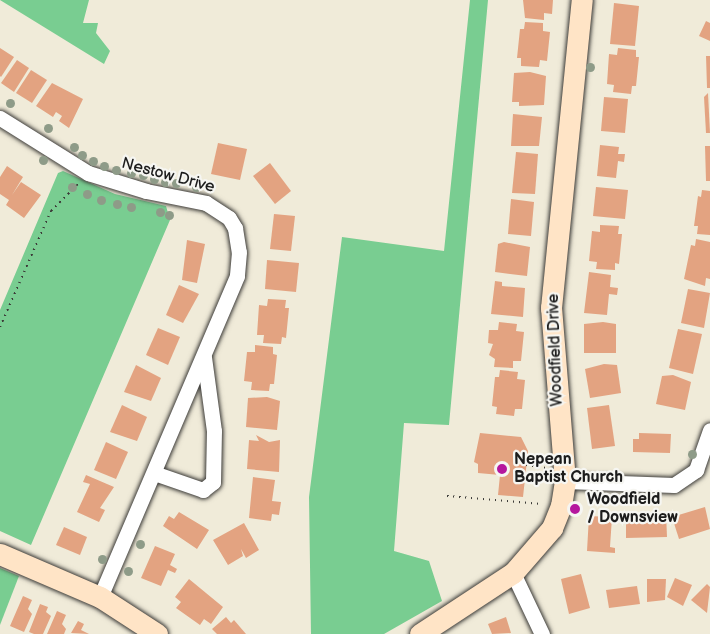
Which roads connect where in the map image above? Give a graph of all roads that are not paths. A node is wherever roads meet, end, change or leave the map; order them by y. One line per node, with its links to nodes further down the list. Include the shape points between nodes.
1 (582, 0): 6 (street, Woodfield Drive, via 551,308)
2 (0, 118): 3 (street, Nestow Drive, via 88,173 146,191 206,202 229,218 239,252 237,276)
3 (204, 357): 5 (street, Nestow Drive); 5 (street, Nestow Drive, via 214,430 213,482 203,490)
4 (710, 430): 6 (street, via 696,470 675,485)
5 (154, 473): 9 (street, Nestow Drive)
6 (565, 476): 8 (street, Woodfield Drive, via 561,506 546,536)
7 (0, 554): 9 (street)
8 (513, 573): 11 (street, Woodfield Drive); 12 (street)
9 (100, 597): 10 (street)
10 (158, 634)
11 (420, 634)
12 (542, 634)

